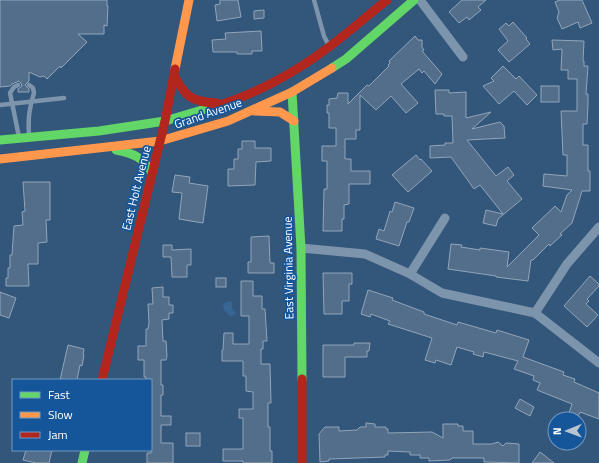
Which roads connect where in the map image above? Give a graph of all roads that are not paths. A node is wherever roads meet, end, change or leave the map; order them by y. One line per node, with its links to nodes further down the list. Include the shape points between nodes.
1 (189, 0): 9 (main road, East Holt Avenue)
2 (314, 0): 6 (lane)
3 (387, 0): 6 (main road, Grand Avenue)
4 (414, 0): 12 (main road, Grand Avenue, via 346,59)
5 (420, 0): 7 (street)
6 (329, 47): 8 (main road, Grand Avenue)
7 (463, 57)
8 (291, 72): 12 (street, East Virginia Avenue); 15 (main road, Grand Avenue)
9 (174, 75): 15 (main road, via 189,98 203,103); 19 (main road, East Holt Avenue)
10 (18, 84): 16 (lane, via 10,92)
11 (29, 85): 14 (lane, via 34,92)
12 (292, 92): 18 (main road, Grand Avenue); 20 (main road, East Virginia Avenue)
13 (64, 98): 14 (lane)
14 (30, 102): 16 (lane); 21 (lane)
15 (229, 102): 19 (main road, Grand Avenue)
16 (12, 103): 17 (lane); 22 (lane)
17 (0, 106)
18 (252, 110): 20 (main road, via 280,112); 24 (main road, Grand Avenue, via 228,121)
19 (165, 121): 21 (main road, Grand Avenue, via 99,131); 24 (main road, East Holt Avenue)
20 (294, 121): 30 (main road, East Virginia Avenue)
21 (29, 137): 22 (main road, Grand Avenue)
22 (19, 138): 23 (main road, Grand Avenue)
23 (0, 140)
24 (160, 141): 25 (main road, Grand Avenue); 27 (main road, East Holt Avenue)
25 (104, 148): 26 (main road, Grand Avenue); 27 (main road, via 142,158)
26 (0, 159)
27 (152, 173): 34 (main road, East Holt Avenue)
28 (445, 218): 31 (street)
29 (599, 227): 32 (street, via 567,264)
30 (300, 248): 31 (street, via 365,254); 37 (main road, East Virginia Avenue)
31 (410, 274): 32 (street, via 442,293)
32 (535, 313): 33 (street)
33 (599, 363)
34 (102, 379)
35 (85, 451): 36 (main road)
36 (82, 463)
37 (302, 463)

